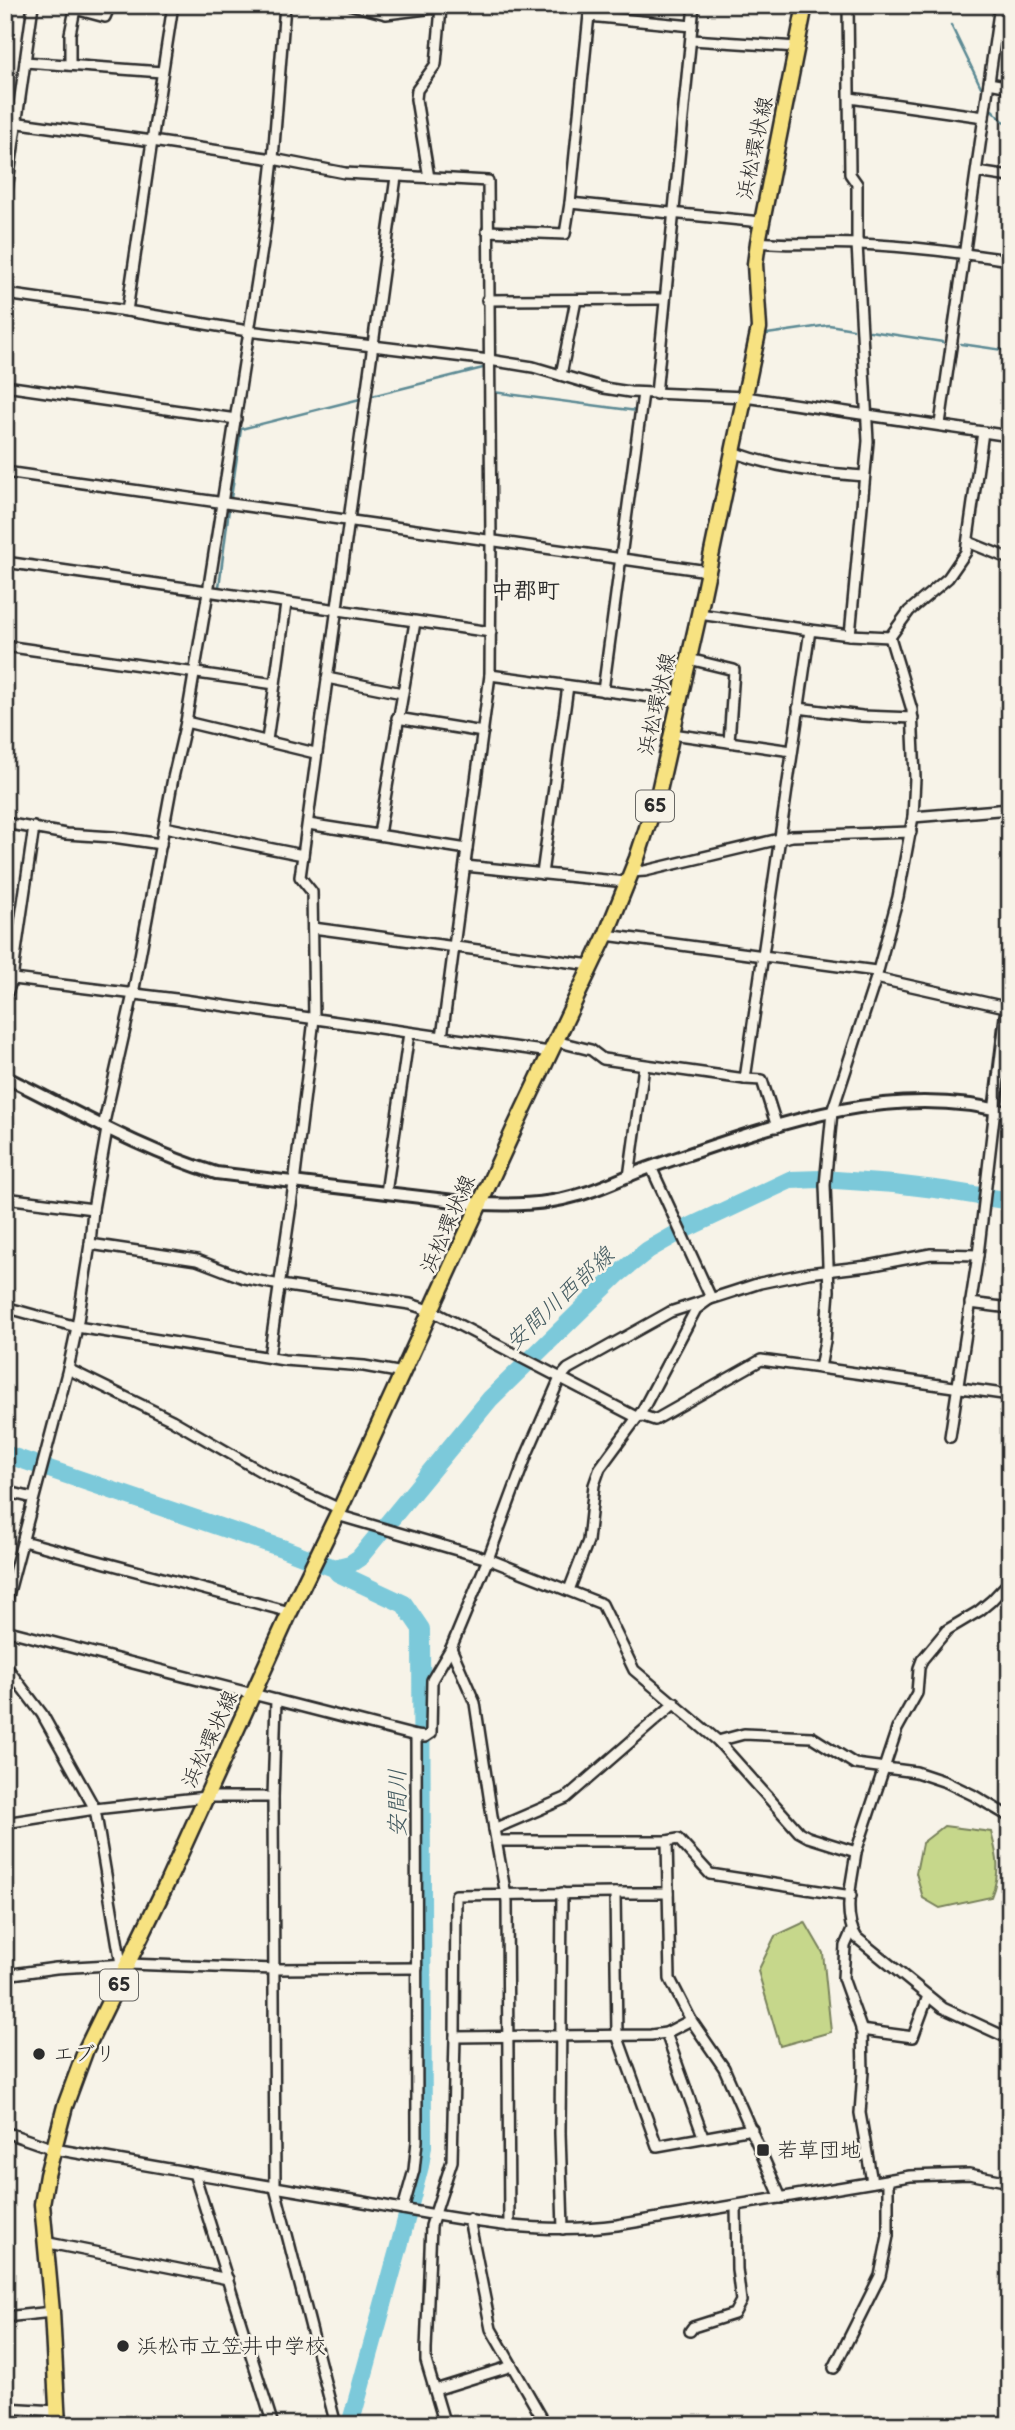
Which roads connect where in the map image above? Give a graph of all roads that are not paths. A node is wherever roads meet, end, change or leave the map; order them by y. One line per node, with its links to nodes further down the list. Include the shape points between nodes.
1 (33, 5): 17 (street)
2 (110, 5): 18 (street, via 105,17 75,9)
3 (173, 5): 19 (street)
4 (285, 5): 27 (street)
5 (352, 5): 12 (street, via 386,14)
6 (459, 5): 12 (street)
7 (590, 5): 13 (street)
8 (694, 5): 14 (street)
9 (805, 5): 16 (main road, 浜松環状線 / 65)
10 (848, 5): 22 (street)
11 (1000, 5): 20 (street)
12 (441, 8): 31 (street, via 436,64 417,90 416,99)
13 (589, 16): 14 (street); 32 (street)
14 (692, 26): 15 (street)
15 (692, 40): 16 (street); 34 (street)
16 (797, 47): 35 (main road, 浜松環状線 / 65)
17 (25, 62): 18 (street); 25 (street)
18 (71, 65): 19 (street)
19 (162, 72): 26 (street)
20 (989, 83): 21 (street); 23 (street)
21 (1010, 87)
22 (850, 98): 23 (street); 38 (street, via 850,174 857,184)
23 (984, 117): 28 (street)
24 (5, 121): 25 (street)
25 (16, 122): 26 (street); 33 (street)
26 (152, 141): 27 (street); 45 (street)
27 (273, 159): 29 (street); 46 (street)
28 (977, 172): 30 (street); 39 (street)
29 (396, 177): 31 (street); 47 (street)
30 (1010, 177)
31 (429, 178): 36 (street, via 488,181)
32 (570, 203): 34 (street); 36 (street, via 565,234)
33 (5, 204)
34 (673, 213): 35 (street); 42 (street)
35 (761, 222): 37 (main road, 浜松環状線 / 65)
36 (487, 231): 43 (street)
37 (758, 242): 38 (street); 53 (main road, 浜松環状線 / 65, via 759,324)
38 (857, 244): 39 (street); 54 (street)
39 (965, 254): 40 (street); 56 (street)
40 (1010, 260)
41 (5, 294): 45 (street)
42 (664, 299): 44 (street); 52 (street)
43 (488, 300): 44 (street); 48 (street)
44 (576, 300): 49 (street)
45 (127, 311): 46 (street)
46 (248, 331): 47 (street); 55 (street)
47 (374, 346): 48 (street); 63 (street)
48 (489, 360): 49 (street); 64 (street)
49 (561, 375): 51 (street)
50 (5, 386): 55 (street)
51 (643, 393): 52 (street); 66 (street)
52 (656, 394): 53 (street)
53 (745, 397): 54 (street); 59 (main road, 浜松環状線 / 65)
54 (868, 415): 56 (street); 61 (street)
55 (236, 419): 62 (street)
56 (940, 424): 57 (street)
57 (983, 432): 58 (street); 65 (street)
58 (1010, 436)
59 (733, 452): 61 (street, via 795,470); 69 (main road, 浜松環状線 / 65)
60 (5, 472): 62 (street)
61 (864, 476): 77 (street)
62 (222, 504): 63 (street); 70 (street)
63 (348, 520): 64 (street); 72 (street)
64 (491, 541): 66 (street); 76 (street)
65 (968, 542): 67 (street); 78 (street, via 948,578 909,611)
66 (621, 557): 69 (street); 86 (street)
67 (1010, 559)
68 (5, 562): 70 (street)
69 (708, 571): 73 (main road, 浜松環状線 / 65)
70 (208, 593): 71 (street); 81 (street)
71 (286, 604): 72 (street); 84 (street)
72 (337, 611): 74 (street); 83 (street)
73 (699, 614): 75 (street); 80 (main road, 浜松環状線 / 65)
74 (415, 622): 76 (street); 87 (street)
75 (810, 630): 77 (street); 89 (street)
76 (491, 632): 82 (street)
77 (850, 635): 78 (street)
78 (890, 637): 91 (street)
79 (5, 646): 81 (street)
80 (689, 659): 88 (main road, 浜松環状線 / 65); 96 (street, via 734,670)
81 (194, 673): 84 (street); 92 (street)
82 (490, 675): 85 (street); 93 (street)
83 (327, 678): 87 (street); 98 (street)
84 (275, 684): 95 (street)
85 (568, 686): 86 (street); 112 (street)
86 (603, 691): 88 (street)
87 (402, 693): 90 (street)
88 (680, 701): 94 (main road, 浜松環状線 / 65)
89 (798, 708): 91 (street); 97 (street)
90 (397, 718): 93 (street); 106 (street)
91 (913, 718): 100 (street)
92 (186, 722): 95 (street); 104 (street)
93 (483, 732): 109 (street)
94 (672, 734): 96 (street); 113 (main road, 浜松環状線 / 65, via 659,791)
95 (267, 740): 98 (street)
96 (729, 742): 97 (street)
97 (792, 751): 107 (street)
98 (315, 753): 102 (street)
99 (1010, 809): 100 (street)
100 (913, 817): 105 (street)
101 (5, 823): 103 (street)
102 (308, 824): 106 (street); 110 (street)
103 (34, 827): 108 (street); 120 (street)
104 (164, 827): 108 (street); 110 (street)
105 (911, 832): 107 (street); 119 (street)
106 (379, 834): 109 (street)
107 (780, 839): 113 (street); 117 (street)
108 (161, 844): 122 (street)
109 (467, 849): 111 (street)
110 (303, 855): 114 (street, via 300,877 312,892)
111 (465, 866): 112 (street); 116 (street)
112 (542, 874): 113 (street)
113 (628, 877): 115 (main road, 浜松環状線 / 65)
114 (313, 928): 116 (street); 125 (street)
115 (606, 935): 117 (street); 118 (main road, 浜松環状線 / 65)
116 (454, 948): 118 (street); 127 (street)
117 (764, 957): 119 (street); 131 (street)
118 (591, 965): 128 (main road, 浜松環状線 / 65)
119 (876, 975): 124 (street); 133 (street)
120 (8, 978): 122 (street); 123 (street)
121 (1010, 983): 124 (street)
122 (133, 994): 125 (street); 136 (street)
123 (5, 999)
124 (1008, 1008): 132 (street)
125 (314, 1019): 126 (street); 139 (street)
126 (409, 1033): 127 (street); 140 (street)
127 (442, 1037): 128 (street)
128 (553, 1046): 129 (street); 142 (main road, 浜松環状線 / 65)
129 (644, 1066): 131 (street); 138 (street)
130 (5, 1077): 136 (street)
131 (745, 1079): 135 (street, via 762,1080)
132 (995, 1108): 133 (street, via 917,1101); 134 (street); 145 (street)
133 (832, 1112): 135 (street); 146 (street, via 825,1185)
134 (1010, 1113)
135 (777, 1127): 137 (street)
136 (105, 1128): 139 (street, via 216,1174); 143 (street)
137 (651, 1167): 138 (street); 148 (street)
138 (629, 1177): 142 (street, via 544,1203)
139 (294, 1184): 140 (street); 147 (street)
140 (386, 1193): 142 (street)
141 (5, 1198): 143 (street)
142 (480, 1204): 152 (main road, 浜松環状線 / 65)
143 (93, 1209): 144 (street)
144 (90, 1244): 147 (street, via 197,1260 244,1278); 153 (street)
145 (978, 1255): 146 (street, via 931,1254); 149 (street)
146 (828, 1270): 148 (street); 155 (street, via 828,1316)
147 (280, 1285): 152 (street); 154 (street)
148 (711, 1298): 158 (street, via 670,1312 568,1369); 161 (street, via 696,1309)
149 (970, 1303): 151 (street); 159 (street)
150 (5, 1307): 153 (street)
151 (1010, 1308)
152 (432, 1311): 157 (main road, 浜松環状線 / 65); 158 (street)
153 (77, 1327): 154 (street); 156 (street)
154 (269, 1357): 157 (street)
155 (820, 1368): 159 (street); 161 (street, via 761,1360 655,1420)
156 (68, 1369): 164 (street); 165 (street)
157 (403, 1373): 165 (main road, 浜松環状線 / 65)
158 (560, 1378): 161 (street); 167 (street)
159 (957, 1387): 160 (street); 162 (street)
160 (1010, 1395)
161 (636, 1418): 169 (street, via 600,1468 587,1541)
162 (950, 1437)
163 (5, 1491): 164 (street)
164 (33, 1498): 166 (street)
165 (339, 1512): 167 (street); 171 (main road, 浜松環状線 / 65)
166 (23, 1541): 170 (street); 171 (street)
167 (488, 1559): 169 (street); 173 (street)
168 (1010, 1581): 180 (street, via 985,1606 947,1630 922,1660 917,1693 901,1719)
169 (569, 1590): 177 (street, via 602,1604 634,1670)
170 (5, 1607)
171 (289, 1612): 175 (main road, 浜松環状線 / 65)
172 (5, 1630): 175 (street)
173 (451, 1648): 178 (street, via 432,1680 431,1733); 186 (street, via 475,1703)
174 (5, 1665): 183 (street, via 42,1714)
175 (254, 1694): 176 (street); 181 (main road, 浜松環状線 / 65)
176 (276, 1700): 178 (street); 182 (street)
177 (675, 1703): 179 (street); 186 (street, via 566,1798)
178 (420, 1736): 197 (street)
179 (718, 1741): 180 (street, via 744,1734 812,1737 855,1764); 189 (street, via 799,1832)
180 (886, 1768): 184 (street, via 946,1783); 189 (street)
181 (206, 1797): 182 (street); 183 (street); 196 (main road, 浜松環状線 / 65)
182 (273, 1797): 198 (street)
183 (95, 1809): 185 (street); 196 (street)
184 (1010, 1817)
185 (5, 1823)
186 (494, 1829): 188 (street)
187 (667, 1840): 188 (street); 192 (street); 194 (street, via 678,1839 710,1874)
188 (497, 1841): 193 (street)
189 (856, 1852): 194 (street)
190 (562, 1893): 191 (street); 193 (street); 207 (street)
191 (615, 1893): 192 (street); 205 (street)
192 (668, 1893): 201 (street, via 670,1979)
193 (506, 1894): 206 (street); 208 (street, via 456,1895)
194 (850, 1896): 195 (street)
195 (852, 1930): 200 (street); 203 (street, via 845,1946 843,1978)
196 (125, 1964): 198 (street); 199 (street); 213 (main road, 浜松環状線 / 65, via 86,2049)
197 (417, 1968): 198 (street); 221 (street, via 417,2141)
198 (274, 1969): 218 (street)
199 (5, 1975)
200 (928, 1996): 203 (street, via 913,2037); 209 (street, via 943,2008)
201 (691, 2020): 204 (street); 210 (street, via 724,2068)
202 (1010, 2022): 209 (street)
203 (861, 2030): 216 (street, via 860,2113)
204 (666, 2033): 205 (street); 212 (street)
205 (617, 2035): 207 (street); 212 (street, via 657,2146)
206 (507, 2036): 207 (street); 208 (street); 224 (street)
207 (561, 2036): 225 (street)
208 (455, 2037): 222 (street, via 452,2161)
209 (1008, 2038)
210 (752, 2129): 212 (street); 219 (street)
211 (5, 2132): 213 (street)
212 (703, 2137)
213 (54, 2149): 214 (street); 226 (main road, 浜松環状線 / 65, via 42,2204)
214 (194, 2173): 218 (street); 227 (street)
215 (888, 2180): 216 (street); 217 (street, via 969,2174); 232 (street, via 888,2236 880,2276)
216 (872, 2182): 219 (street)
217 (1010, 2182)
218 (275, 2188): 221 (street); 237 (street)
219 (781, 2198): 220 (street)
220 (736, 2206): 225 (street); 230 (street, via 741,2301 734,2314)
221 (407, 2210): 222 (street)
222 (433, 2214): 223 (street); 233 (street, via 426,2361)
223 (469, 2220): 224 (street); 231 (street, via 491,2329)
224 (509, 2226): 225 (street)
225 (563, 2229)
226 (44, 2242): 227 (street); 228 (main road, 浜松環状線 / 65)
227 (229, 2279): 236 (street)
228 (52, 2312): 229 (street); 235 (main road, 浜松環状線 / 65)
229 (5, 2317)
230 (690, 2331)
231 (512, 2366): 233 (street); 239 (street)
232 (834, 2368)
233 (435, 2390): 238 (street)
234 (5, 2408): 235 (street)
235 (58, 2418)
236 (273, 2425)
237 (336, 2425)
238 (445, 2425)
239 (546, 2425)

